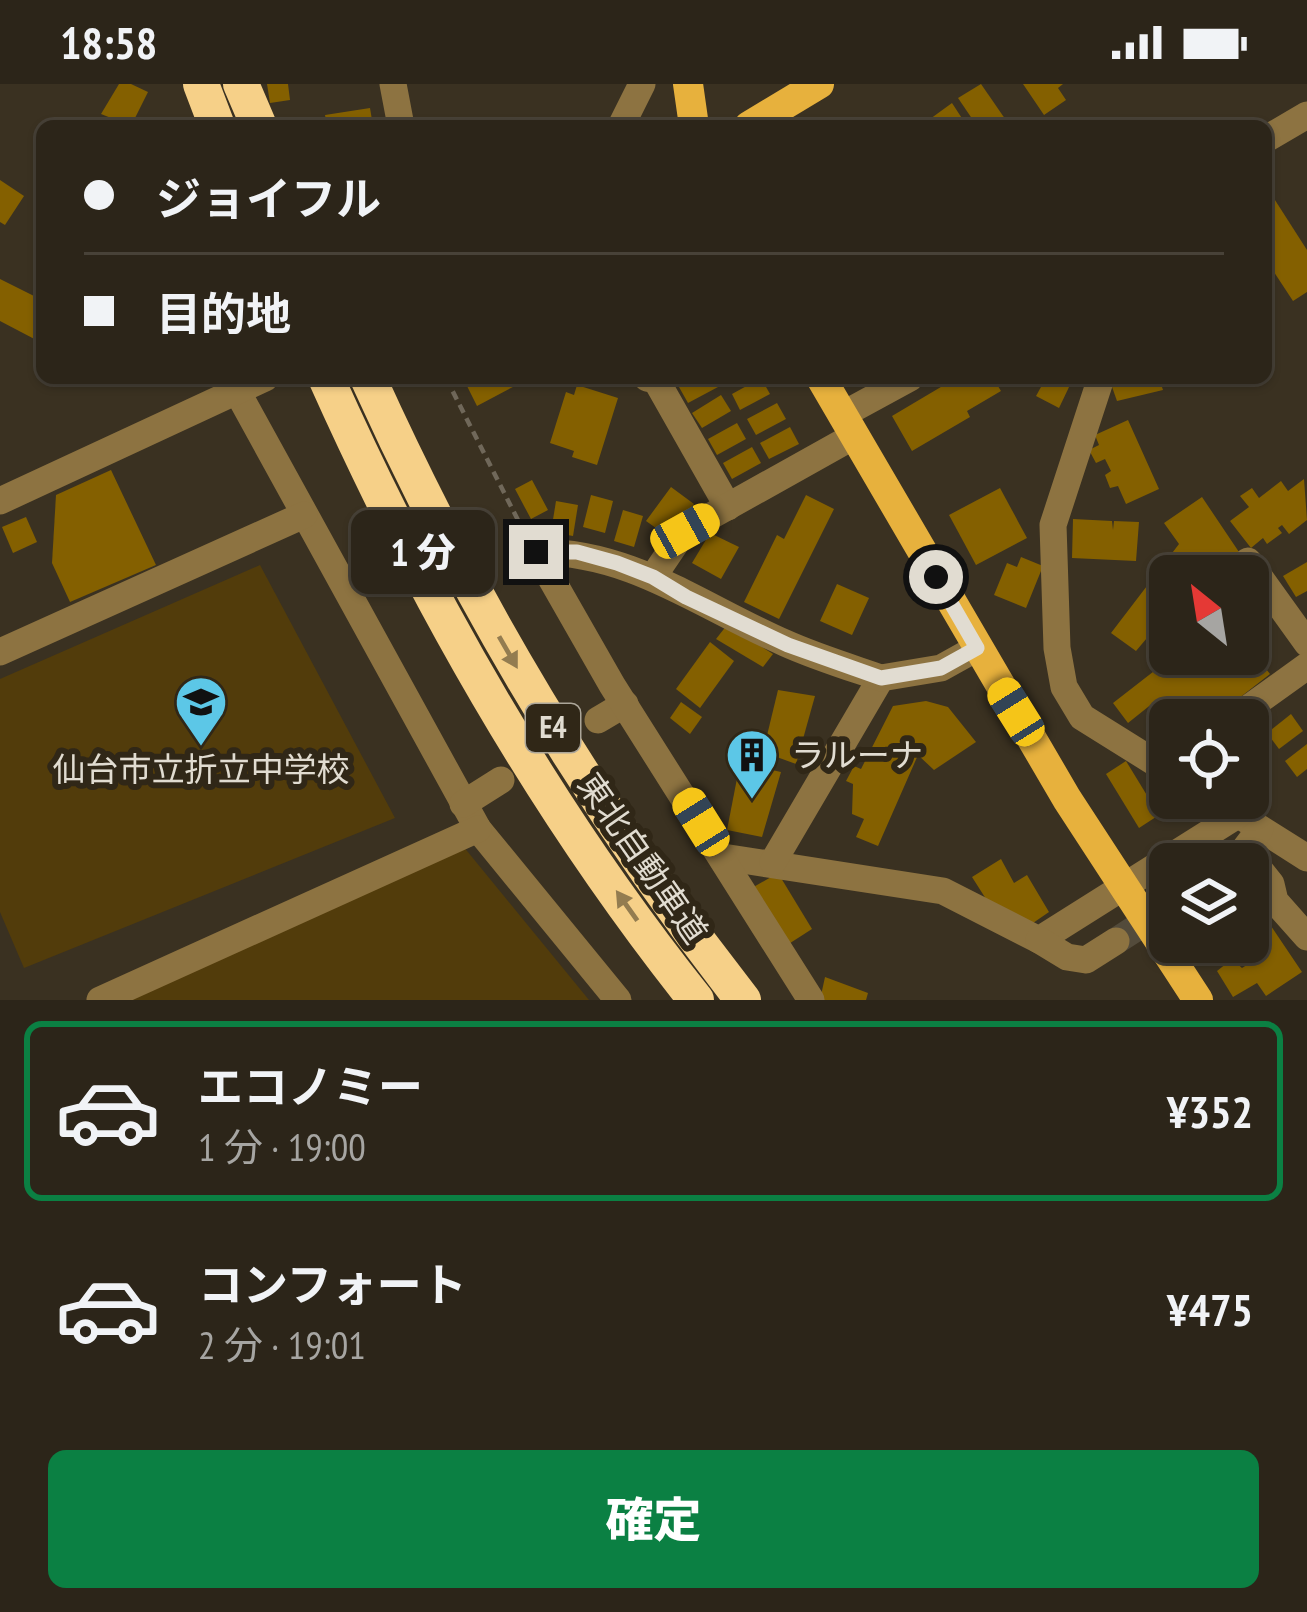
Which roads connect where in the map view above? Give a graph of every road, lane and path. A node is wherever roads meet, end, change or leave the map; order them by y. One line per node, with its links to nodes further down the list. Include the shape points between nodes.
1 (201, 84): 8 (highway)
2 (241, 84): 9 (highway)
3 (393, 84): 10 (street)
4 (642, 84): 11 (street)
5 (688, 84): 12 (main road)
6 (819, 84): 13 (main road)
7 (1307, 116): 14 (street)
8 (216, 120)
9 (256, 120)
10 (400, 120)
11 (624, 120)
12 (693, 120)
13 (759, 120)
14 (1272, 136)
15 (252, 384): 23 (street)
16 (329, 384): 53 (highway, 東北自動車道 / E4, one-way to 16, via 508,728)
17 (371, 384): 54 (highway, 東北自動車道 / E4, one-way to 54, via 540,707)
18 (449, 384): 28 (path)
19 (658, 384): 26 (street)
20 (824, 384): 24 (main road)
21 (902, 384): 24 (street)
22 (1099, 384): 39 (street, via 1053,525 1057,648 1064,687 1082,718)
23 (237, 391): 25 (street); 27 (street)
24 (848, 426): 26 (street); 32 (main road)
25 (0, 501)
26 (728, 507): 29 (street, via 685,531)
27 (304, 515): 33 (street); 41 (street)
28 (536, 552): 29 (street, via 577,552); 37 (street)
29 (653, 577): 35 (street, via 788,645)
30 (1269, 590): 31 (street)
31 (1307, 643)
32 (977, 648): 35 (street, via 941,668); 47 (main road)
33 (0, 652)
34 (1307, 666): 36 (street)
35 (881, 678): 46 (street)
36 (1261, 699)
37 (625, 704): 38 (street); 45 (street)
38 (598, 720)
39 (1149, 759)
40 (501, 780): 41 (street)
41 (463, 804): 42 (street)
42 (478, 830): 51 (street); 52 (street)
43 (1244, 839): 44 (street); 47 (street); 48 (street, via 1275,901)
44 (1300, 843)
45 (723, 857): 46 (street); 55 (street)
46 (773, 862): 49 (street, via 943,891)
47 (1123, 888): 49 (street); 56 (main road)
48 (1307, 937)
49 (1039, 940): 50 (street, via 1086,960)
50 (1116, 941)
51 (100, 1000)
52 (618, 1000)
53 (696, 1000)
54 (743, 1000)
55 (811, 1000)
56 (1198, 1000)

